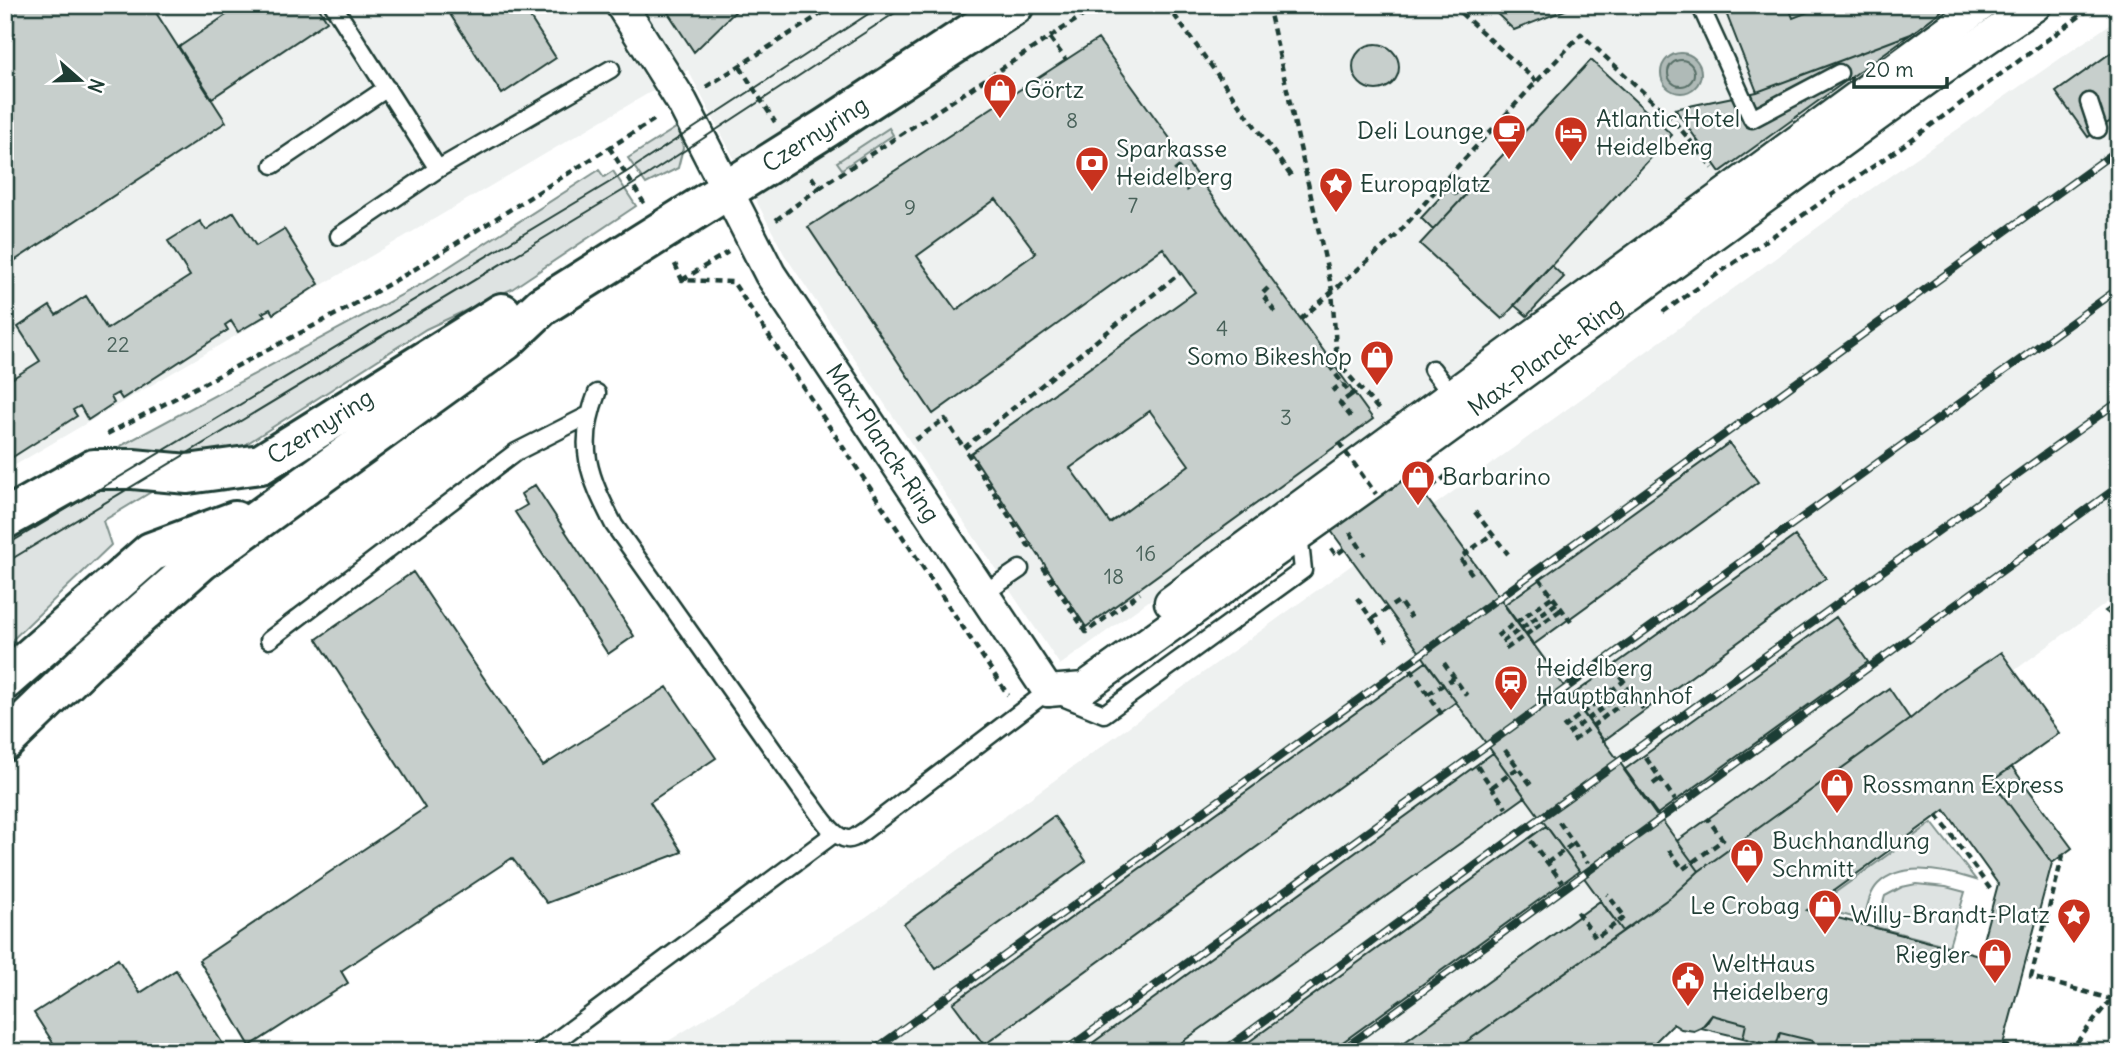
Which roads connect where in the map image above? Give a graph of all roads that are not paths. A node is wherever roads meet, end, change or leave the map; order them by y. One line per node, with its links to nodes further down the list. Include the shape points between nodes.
1 (333, 5): 9 (lane)
2 (621, 5): 14 (street, Max-Planck-Ring, via 681,102)
3 (1014, 5): 14 (main road, Czernyring)
4 (1700, 5): 8 (lane, via 1752,120)
5 (1982, 5): 19 (street, Max-Planck-Ring, via 1742,169 1600,285)
6 (2036, 5): 27 (street, Max-Planck-Ring, via 1084,688)
7 (611, 69): 13 (lane)
8 (1839, 73)
9 (387, 88): 12 (lane); 13 (lane)
10 (2089, 102): 11 (lane)
11 (2098, 129)
12 (273, 165)
13 (438, 169): 15 (lane)
14 (727, 190): 16 (main road, Czernyring); 24 (street, Max-Planck-Ring, via 770,274)
15 (339, 236)
16 (542, 306): 21 (main road, Czernyring, via 505,341); 22 (main road, Czernyring, via 503,313 261,464 188,474 94,470)
17 (1432, 369): 19 (lane)
18 (597, 393): 20 (lane)
19 (1452, 395): 27 (street, Max-Planck-Ring)
20 (589, 415): 25 (lane, via 516,452); 29 (lane, via 586,447 592,482 614,524)
21 (276, 505): 26 (main road, Czernyring, via 152,552); 28 (main road, Czernyring, via 181,579)
22 (5, 519)
23 (1020, 569): 24 (lane)
24 (983, 594): 27 (street, Max-Planck-Ring)
25 (269, 640)
26 (9, 677)
27 (1048, 691): 29 (lane, via 853,839)
28 (5, 741)
29 (835, 833): 30 (lane)
30 (541, 1052)

